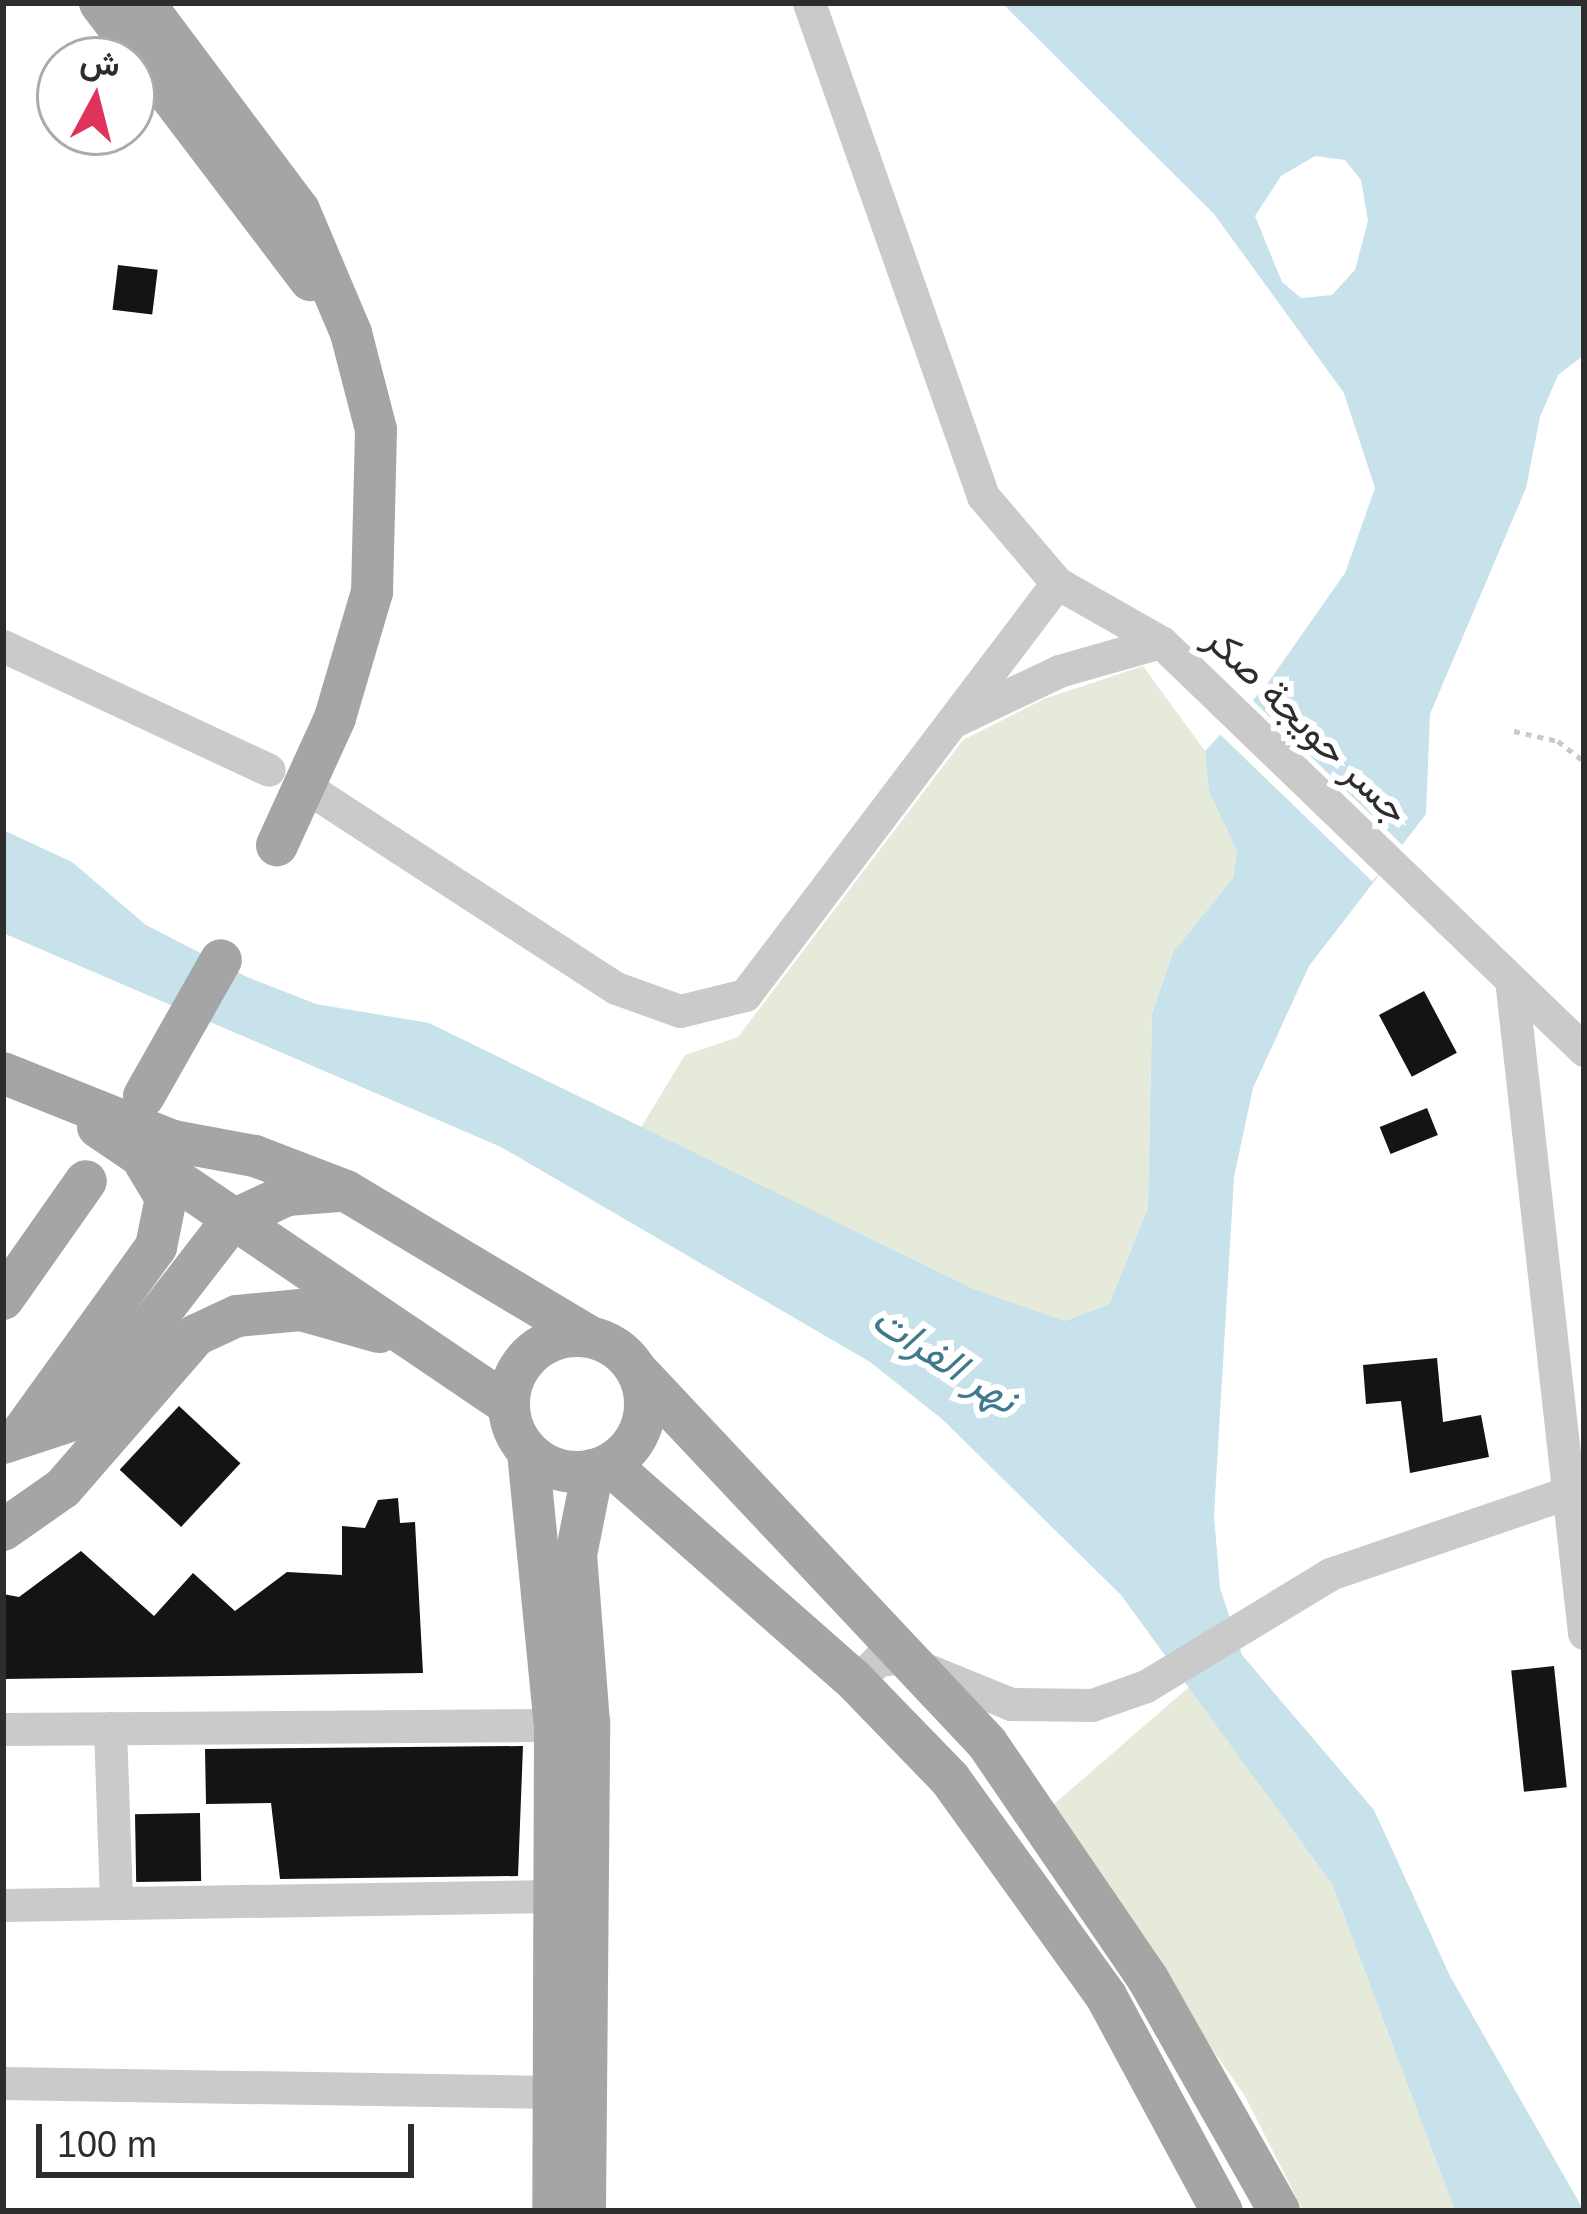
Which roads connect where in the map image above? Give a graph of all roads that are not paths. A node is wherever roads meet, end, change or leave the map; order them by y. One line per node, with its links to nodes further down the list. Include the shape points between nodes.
1 (100, 3): 4 (main road)
2 (144, 3): 4 (main road, via 271,163)
3 (809, 3): 5 (street, جسر حويجة صكر, via 983,496)
4 (351, 333): 11 (main road, via 376,430 372,592 335,718)
5 (1058, 583): 6 (street, جسر حويجة صكر); 8 (street)
6 (1161, 642): 8 (street, via 1059,671); 13 (street, جسر حويجة صكر)
7 (3, 646): 9 (street)
8 (948, 724): 10 (street, via 745,995 680,1011 616,988 492,914)
9 (269, 770)
10 (320, 796)
11 (277, 845)
12 (221, 960): 16 (main road)
13 (1512, 988): 14 (street, جسر حويجة صكر); 32 (street)
14 (1584, 1050)
15 (3, 1072): 17 (main road)
16 (144, 1096)
17 (64, 1101): 18 (main road); 20 (main road)
18 (144, 1162): 21 (main road); 29 (main road, via 166,1198 156,1247)
19 (86, 1181): 22 (main road)
20 (346, 1190): 21 (main road, via 286,1195); 25 (main road)
21 (231, 1221): 26 (main road); 29 (main road, via 79,1418)
22 (46, 1243): 23 (main road); 24 (main road)
23 (3, 1258)
24 (3, 1300)
25 (590, 1337): 27 (main road); 28 (main road, via 533,1351)
26 (431, 1349): 28 (main road); 33 (main road, via 301,1310 237,1316 196,1335 63,1488)
27 (637, 1371): 31 (main road, via 640,1432); 35 (main road)
28 (508, 1405): 30 (main road)
29 (12, 1438)
30 (528, 1452): 31 (main road, via 570,1472); 37 (main road)
31 (601, 1467): 36 (main road); 46 (main road, via 576,1555 589,1724)
32 (1577, 1491): 34 (street); 35 (street, via 1389,1550 1264,1608 1120,1697 1054,1710 984,1697)
33 (3, 1531)
34 (1584, 1633)
35 (913, 1661): 36 (street, via 878,1660); 48 (main road, via 986,1744 1148,1979)
36 (856, 1682): 47 (main road, via 985,1822 1106,1996)
37 (555, 1725): 38 (street); 40 (main road)
38 (110, 1728): 39 (street); 41 (street)
39 (3, 1729)
40 (554, 1896): 41 (street); 44 (main road)
41 (116, 1903): 42 (street)
42 (3, 1905)
43 (3, 2083): 44 (street)
44 (553, 2092): 45 (main road)
45 (553, 2211)
46 (585, 2211)
47 (1222, 2211)
48 (1279, 2211)

